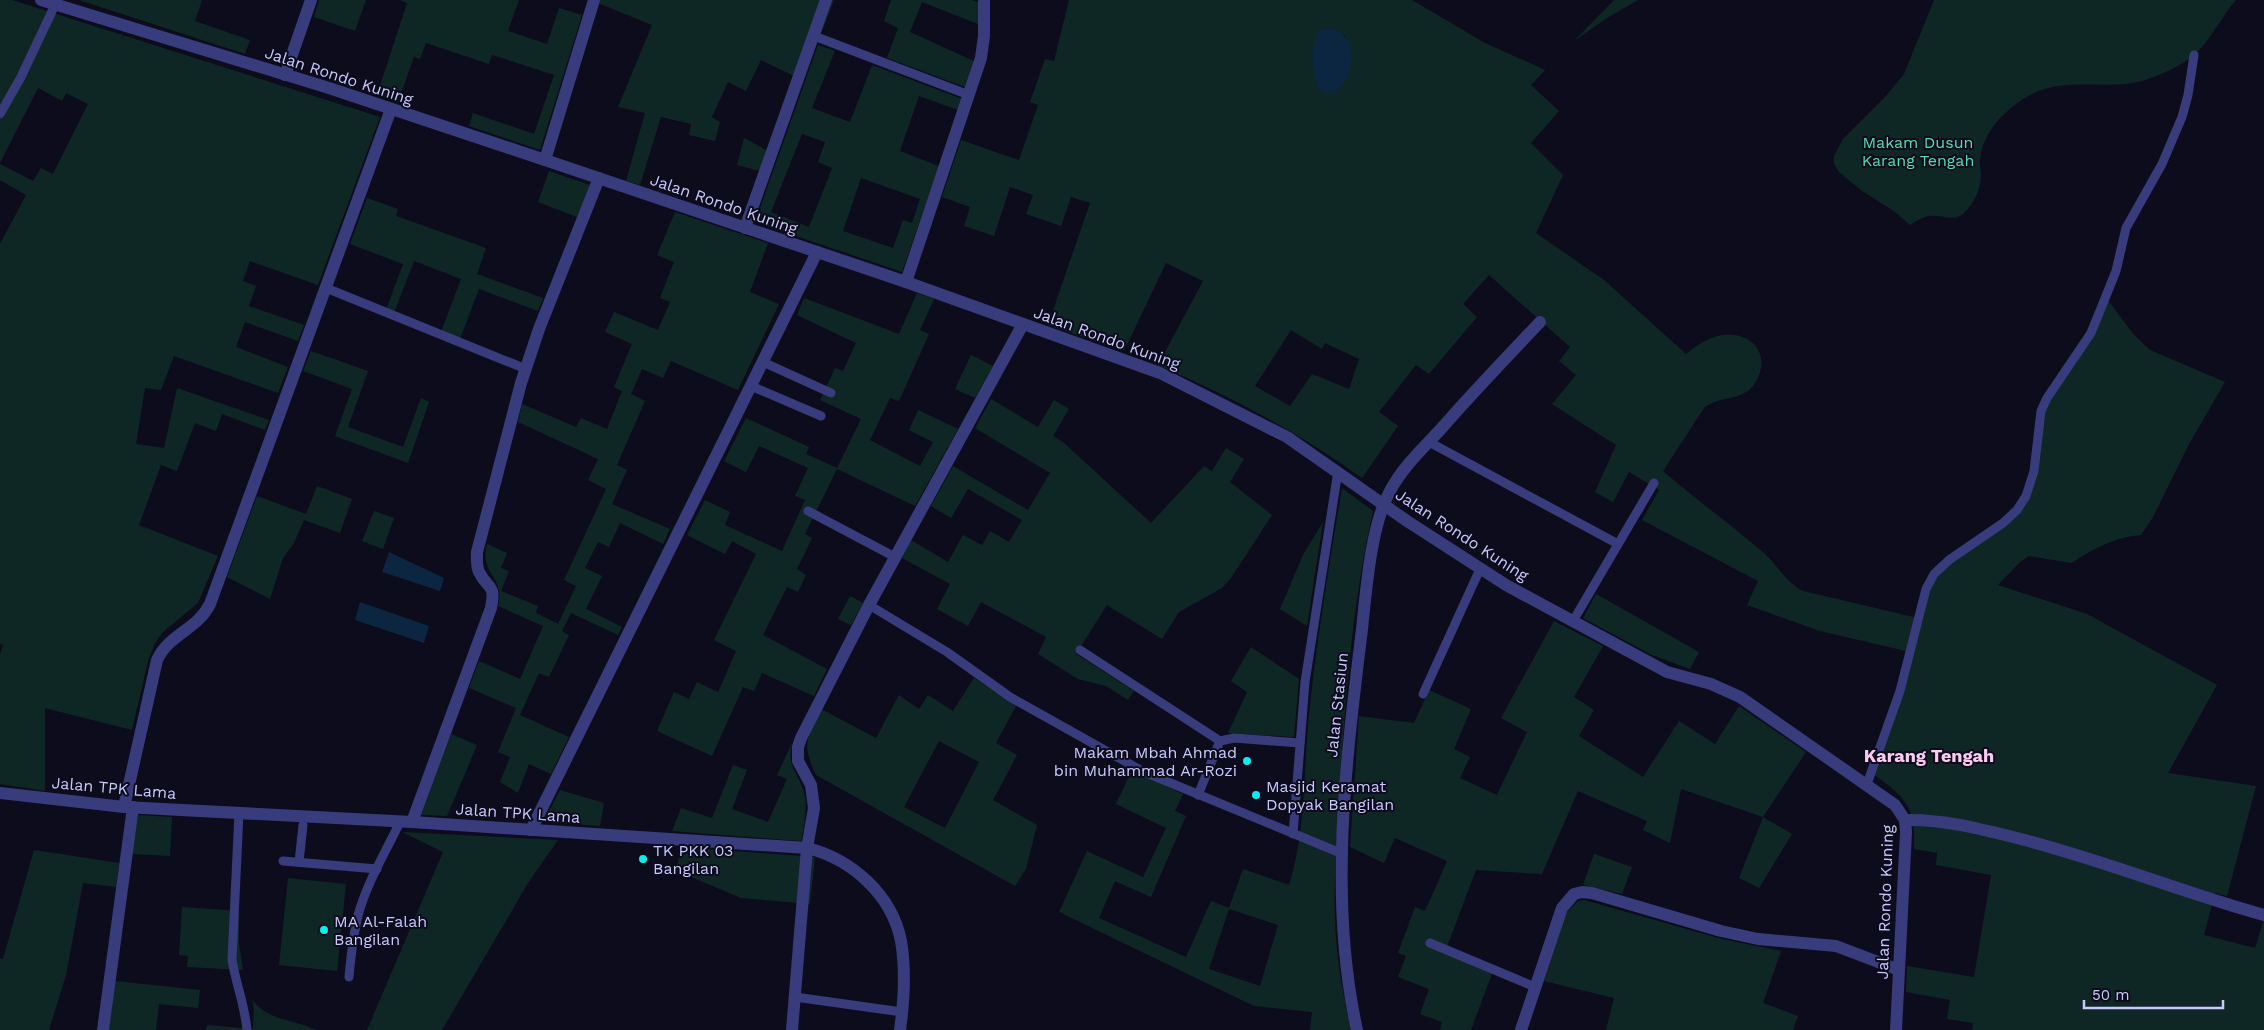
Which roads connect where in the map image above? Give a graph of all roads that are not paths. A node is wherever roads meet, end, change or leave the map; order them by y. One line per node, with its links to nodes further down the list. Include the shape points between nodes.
1 (41, 0): 6 (street, Jalan Rondo Kuning)
2 (311, 0): 9 (street)
3 (594, 0): 13 (street)
4 (826, 0): 7 (street)
5 (984, 0): 10 (street, via 983,47)
6 (55, 4): 9 (street, Jalan Rondo Kuning); 12 (lane, via 25,70)
7 (814, 36): 10 (lane); 15 (street)
8 (2194, 55): 40 (lane, via 2182,117 2162,164 2126,228 2116,272 2091,333 2041,411 2031,483 2017,510 1949,560 1934,574 1926,589 1900,691)
9 (285, 75): 11 (street, Jalan Rondo Kuning)
10 (969, 94): 17 (street)
11 (391, 110): 13 (street, Jalan Rondo Kuning); 18 (street)
12 (0, 114)
13 (545, 160): 14 (street, Jalan Rondo Kuning)
14 (599, 178): 15 (street, Jalan Rondo Kuning); 22 (street)
15 (745, 228): 16 (street, Jalan Rondo Kuning)
16 (817, 252): 17 (street, Jalan Rondo Kuning); 21 (street)
17 (906, 282): 20 (street, Jalan Rondo Kuning)
18 (326, 288): 22 (lane); 43 (street, via 210,604 200,620 168,643 157,660 142,720)
19 (1540, 322): 26 (street, Jalan Stasiun)
20 (1023, 324): 27 (street, Jalan Rondo Kuning, via 1173,379 1287,436); 32 (street)
21 (763, 362): 23 (street); 24 (lane)
22 (526, 369): 46 (street, via 477,552 479,572 493,591 491,608)
23 (751, 386): 25 (lane); 48 (street)
24 (831, 393)
25 (821, 416)
26 (1429, 442): 29 (street, Jalan Stasiun, via 1394,484); 31 (lane)
27 (1338, 472): 29 (street, Jalan Rondo Kuning); 39 (lane, via 1317,593)
28 (1654, 483): 31 (lane)
29 (1384, 504): 33 (street, Jalan Rondo Kuning); 51 (street, Jalan Stasiun, via 1367,587 1352,704)
30 (808, 511): 32 (lane)
31 (1618, 544): 35 (lane)
32 (895, 556): 34 (street)
33 (1480, 569): 35 (street, Jalan Rondo Kuning); 37 (lane)
34 (869, 605): 42 (lane, via 947,652 1010,697 1144,772); 50 (street, via 798,747 798,761 813,796 813,820)
35 (1572, 621): 40 (street, Jalan Rondo Kuning, via 1666,672 1712,684 1740,697)
36 (1080, 650): 38 (lane)
37 (1423, 694)
38 (1220, 741): 39 (lane, via 1234,738); 42 (lane)
39 (1300, 742): 49 (lane)
40 (1868, 784): 45 (street, Jalan Rondo Kuning, via 1895,805)
41 (0, 793): 43 (street, Jalan TPK Lama)
42 (1198, 795): 49 (lane)
43 (129, 807): 44 (street, Jalan TPK Lama); 62 (street)
44 (239, 813): 46 (street, Jalan TPK Lama); 63 (lane, via 232,960)
45 (1905, 820): 55 (street, via 1951,823 2048,846); 57 (street, Jalan Rondo Kuning)
46 (406, 822): 48 (street, Jalan TPK Lama); 54 (lane)
47 (303, 825): 53 (lane)
48 (531, 830): 50 (street, Jalan TPK Lama)
49 (1293, 834): 51 (lane)
50 (807, 848): 60 (street); 61 (street, Jalan TPK Lama, via 823,852 852,868 886,906 901,942)
51 (1343, 854): 66 (street, Jalan Stasiun, via 1343,945)
52 (283, 861): 53 (lane)
53 (299, 862): 54 (lane)
54 (377, 869): 58 (lane, via 359,911)
55 (2264, 915)
56 (1430, 943): 59 (lane)
57 (1899, 970): 59 (street, via 1836,946 1758,939 1582,892 1574,894 1562,908); 68 (street, Jalan Rondo Kuning)
58 (348, 977)
59 (1535, 987): 67 (street)
60 (795, 997): 61 (lane); 64 (street)
61 (902, 1012): 65 (street, Jalan TPK Lama)
62 (102, 1030)
63 (247, 1030)
64 (792, 1030)
65 (900, 1030)
66 (1357, 1030)
67 (1521, 1030)
68 (1896, 1030)

